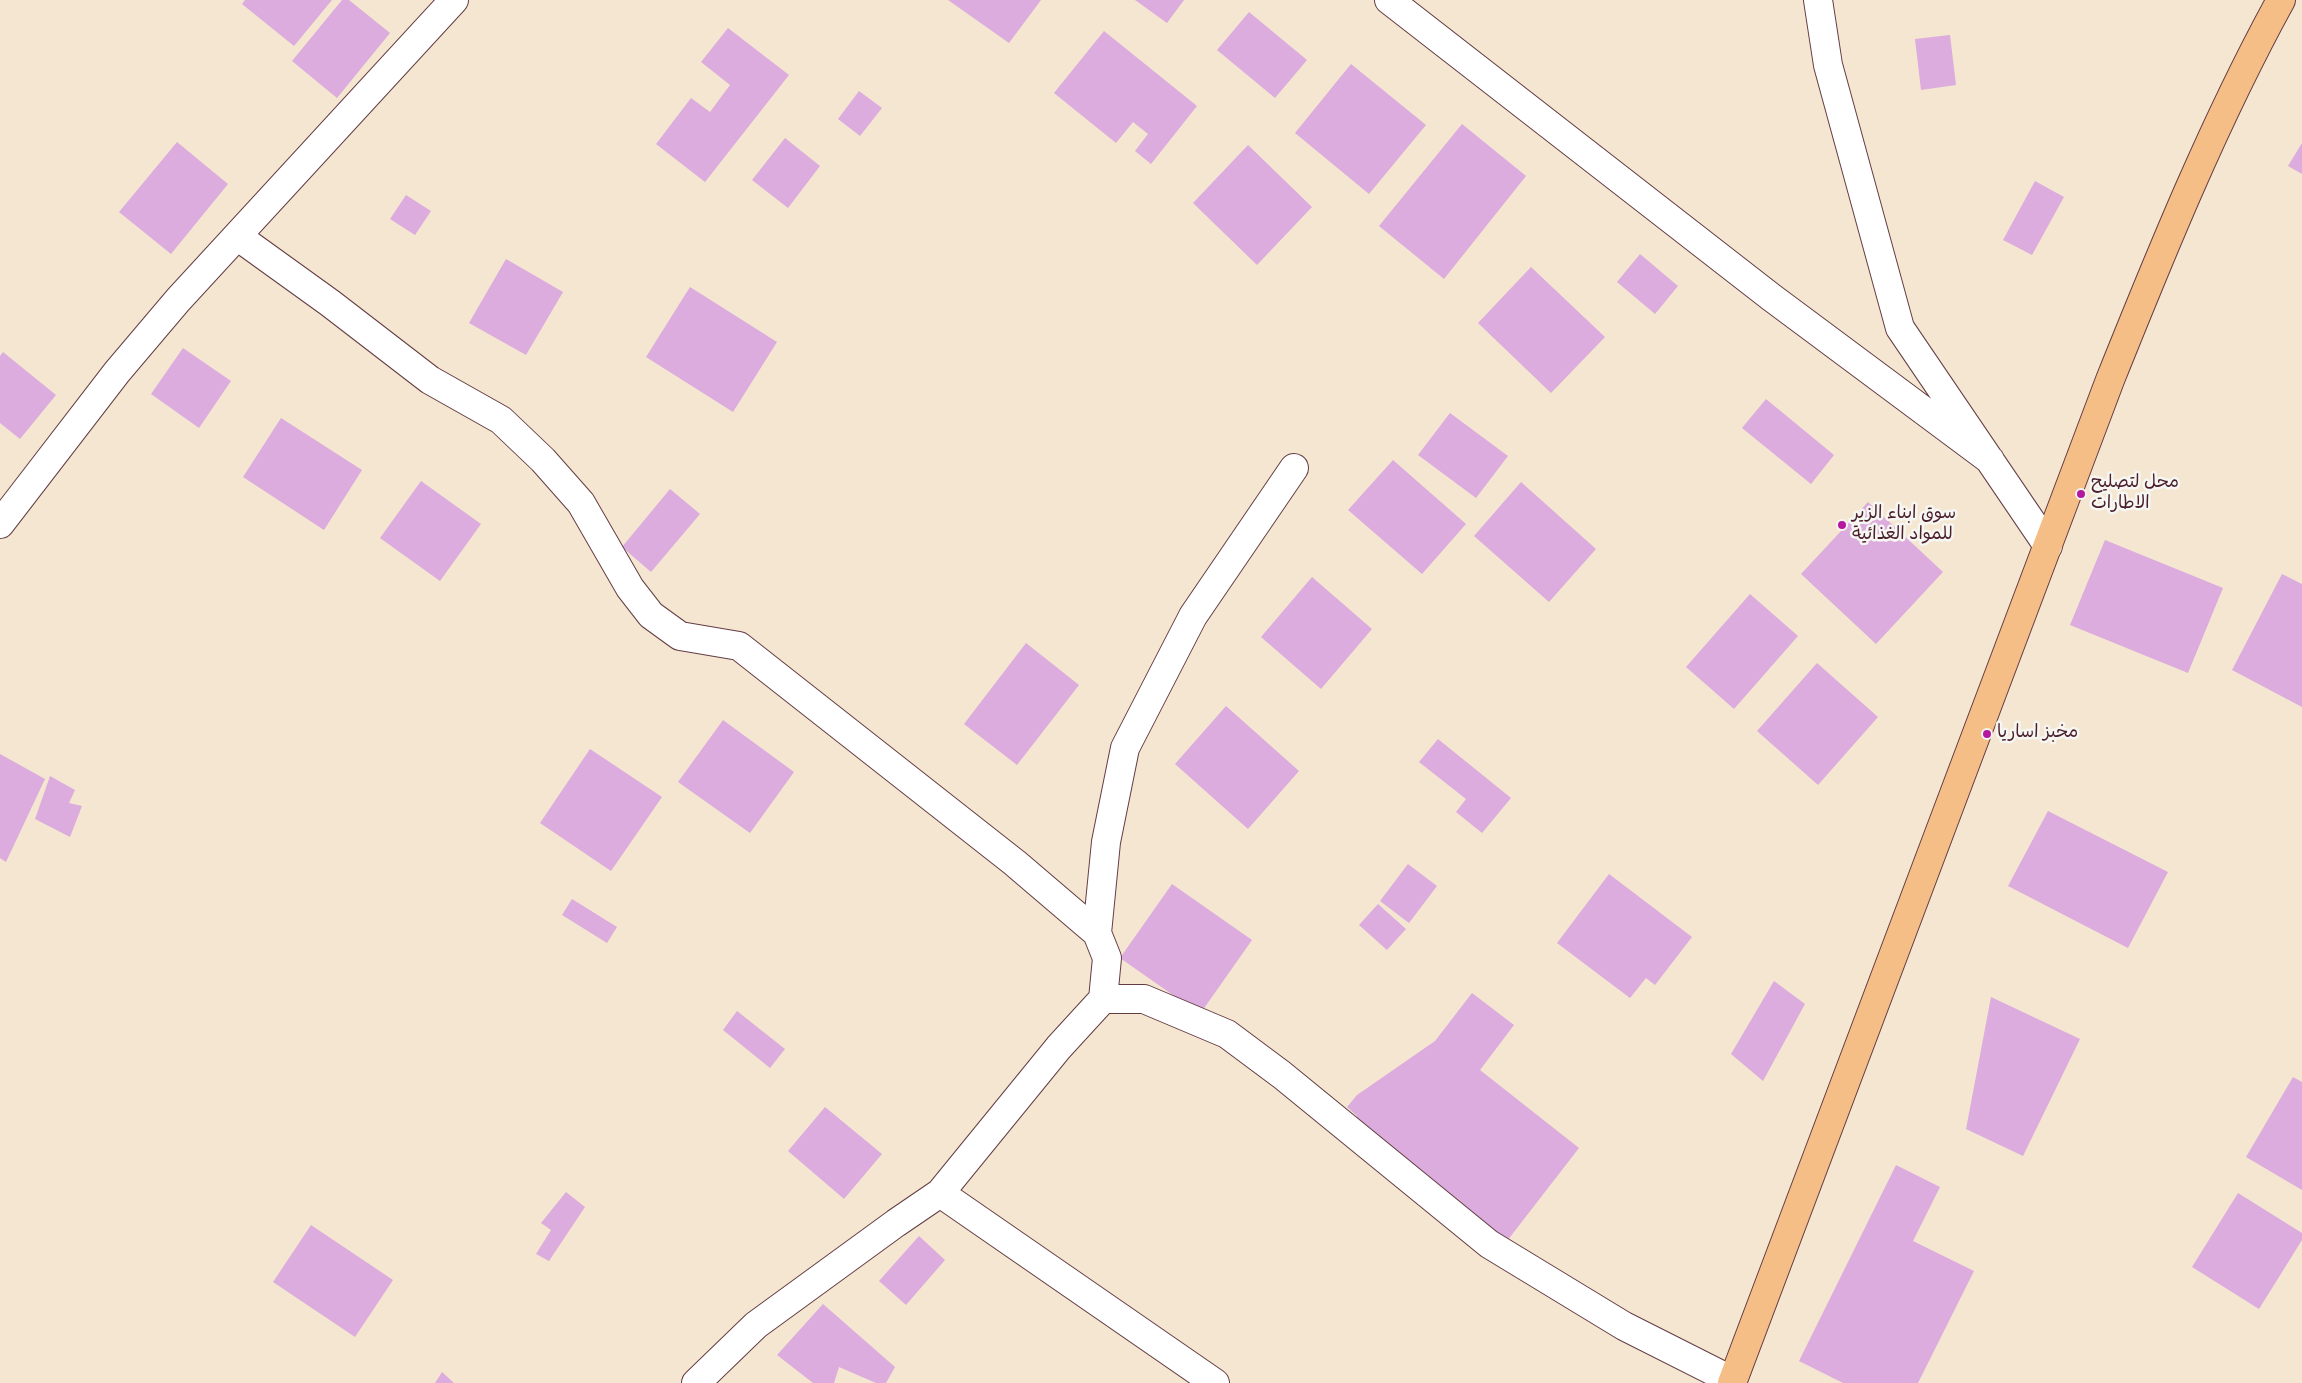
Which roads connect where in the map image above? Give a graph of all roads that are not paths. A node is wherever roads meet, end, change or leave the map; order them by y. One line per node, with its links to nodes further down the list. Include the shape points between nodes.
1 (454, 0): 5 (street)
2 (1389, 0): 6 (street, via 1771,297)
3 (1818, 0): 6 (street, via 1828,65 1900,328)
4 (2281, 0): 9 (main road, via 2226,111 2149,283)
5 (237, 236): 8 (street, via 117,372); 10 (street, via 430,380 501,420 581,503 630,588 651,615 680,636 739,646 1015,863)
6 (1990, 460): 9 (street)
7 (1294, 468): 10 (street, via 1193,616 1125,748 1106,842)
8 (0, 524)
9 (2048, 546): 13 (main road)
10 (1097, 933): 11 (street, via 1107,958)
11 (1102, 999): 12 (street); 13 (street, via 1144,1000 1227,1034 1489,1244 1624,1326)
12 (940, 1193): 14 (street, via 756,1325); 15 (street)
13 (1733, 1382)
14 (696, 1383)
15 (1215, 1383)

